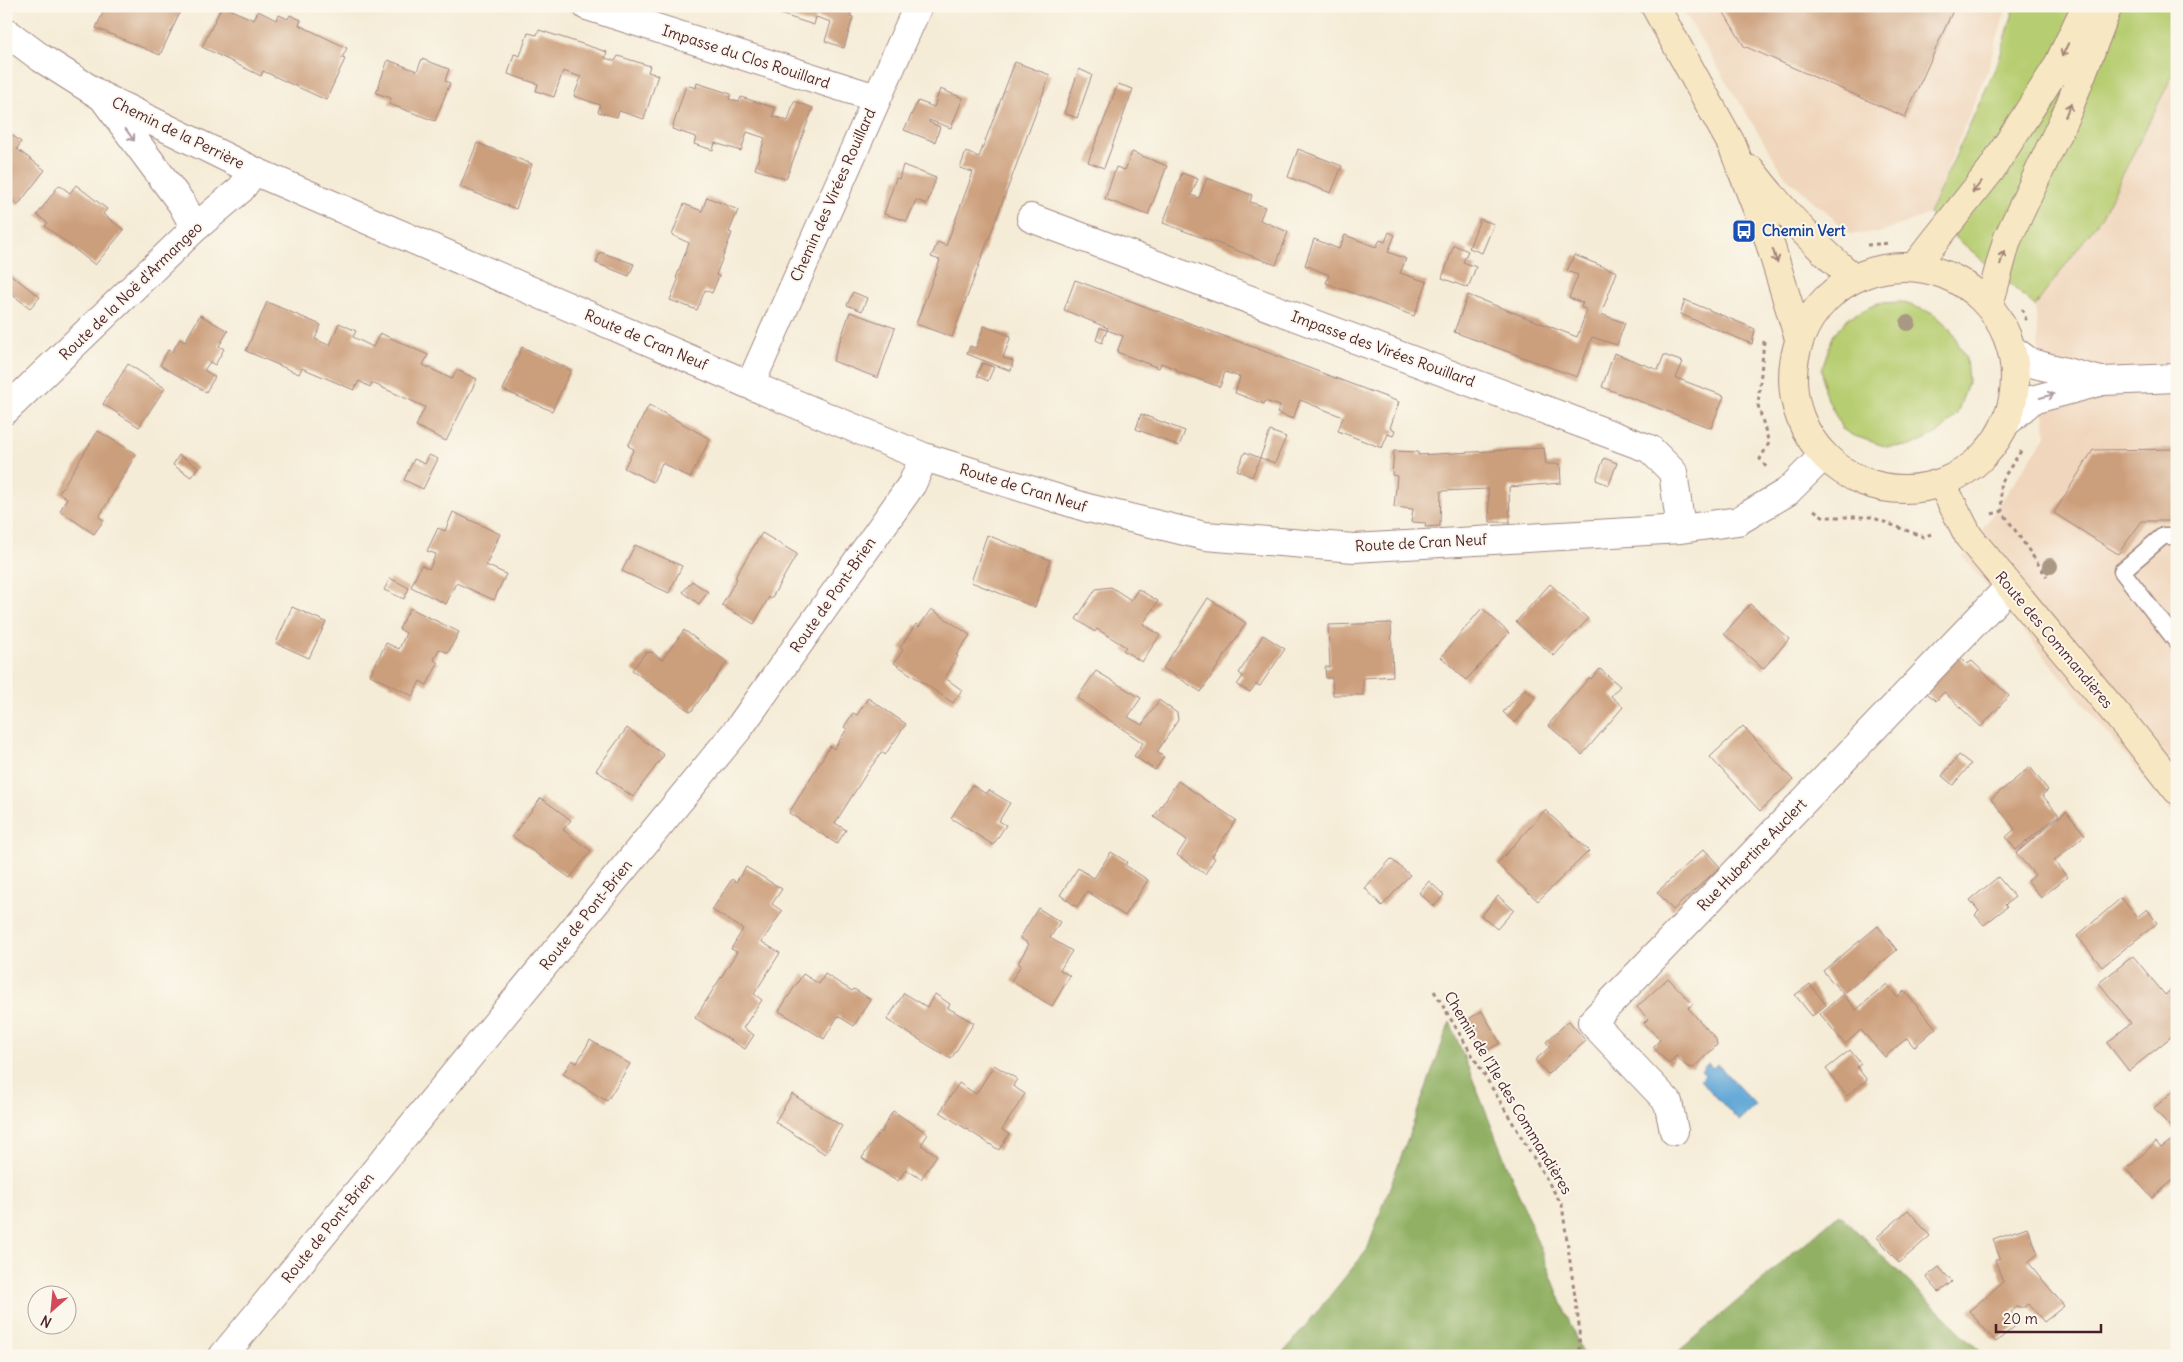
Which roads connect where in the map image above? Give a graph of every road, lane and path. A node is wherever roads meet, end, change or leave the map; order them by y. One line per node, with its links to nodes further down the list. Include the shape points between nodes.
1 (587, 6): 8 (street, Impasse du Clos Rouillard)
2 (918, 6): 8 (street, Chemin des Virées Rouillard)
3 (1655, 6): 9 (main road)
4 (2086, 6): 13 (main road, one-way to 13, via 2057,67 1991,170)
5 (2108, 6): 16 (main road, one-way to 5, via 2008,240 2068,110)
6 (6, 32): 7 (street, Chemin de la Perrière, via 40,58)
7 (101, 96): 10 (street, Chemin de la Perrière); 12 (street, Chemin de la Perrière, one-way to 12, via 182,204)
8 (876, 98): 25 (street, Chemin des Virées Rouillard)
9 (1732, 145): 14 (main road, via 1772,198); 20 (main road, one-way to 20, via 1768,237)
10 (254, 171): 12 (street, Route de la Noë d'Armangeo, via 241,189); 25 (street, Route de Cran Neuf)
11 (1032, 218): 34 (street, Impasse des Virées Rouillard, via 1650,449 1673,472)
12 (196, 228): 26 (street, Route de la Noë d'Armangeo)
13 (1939, 235): 14 (path, via 1924,228 1897,243 1868,245 1836,236); 15 (main road)
14 (1822, 252): 17 (main road)
15 (1914, 267): 17 (main road, via 1883,268); 18 (main road, via 1942,272 1968,285)
16 (1999, 269): 18 (main road); 22 (path, via 2014,281 2024,315)
17 (1854, 278): 20 (main road, via 1831,294 1812,314)
18 (1989, 305): 21 (main road, via 2004,326)
19 (1766, 334): 32 (path, via 1758,405 1769,443 1760,459)
20 (1799, 339): 29 (main road, via 1792,370 1795,400 1805,430)
21 (2013, 350): 22 (street, via 2031,363); 27 (main road, via 2016,387)
22 (2046, 366): 24 (street)
23 (2177, 378): 24 (street)
24 (2102, 381): 27 (street, one-way to 24, via 2032,400)
25 (750, 385): 30 (street, Route de Cran Neuf)
26 (6, 410)
27 (2008, 422): 31 (main road, via 1992,448 1969,469)
28 (2027, 443): 33 (path, via 2000,483 2002,511)
29 (1824, 455): 31 (main road, via 1849,475 1879,487 1911,490); 32 (street, Route de Cran Neuf)
30 (924, 458): 34 (street, Route de Cran Neuf, via 1088,508 1205,536 1354,548); 41 (street, Route de Pont-Brien, via 912,484 739,728)
31 (1942, 484): 33 (main road, Route des Commandières)
32 (1787, 492): 33 (path, via 1824,516 1871,516 1924,537); 34 (street, Route de Cran Neuf, via 1738,521)
33 (1962, 525): 36 (main road, Route des Commandières)
34 (1681, 529)
35 (2177, 536): 37 (lane, via 2163,536 2122,571)
36 (2009, 587): 38 (main road, Route des Commandières); 40 (street, Rue Hubertine Auclert, via 1592,1022 1668,1102)
37 (2177, 642)
38 (2177, 790)
39 (1434, 991): 42 (path, Chemin de l'Ile des Commandières, via 1562,1205 1579,1325)
40 (1674, 1131)
41 (223, 1356)
42 (1580, 1356)

